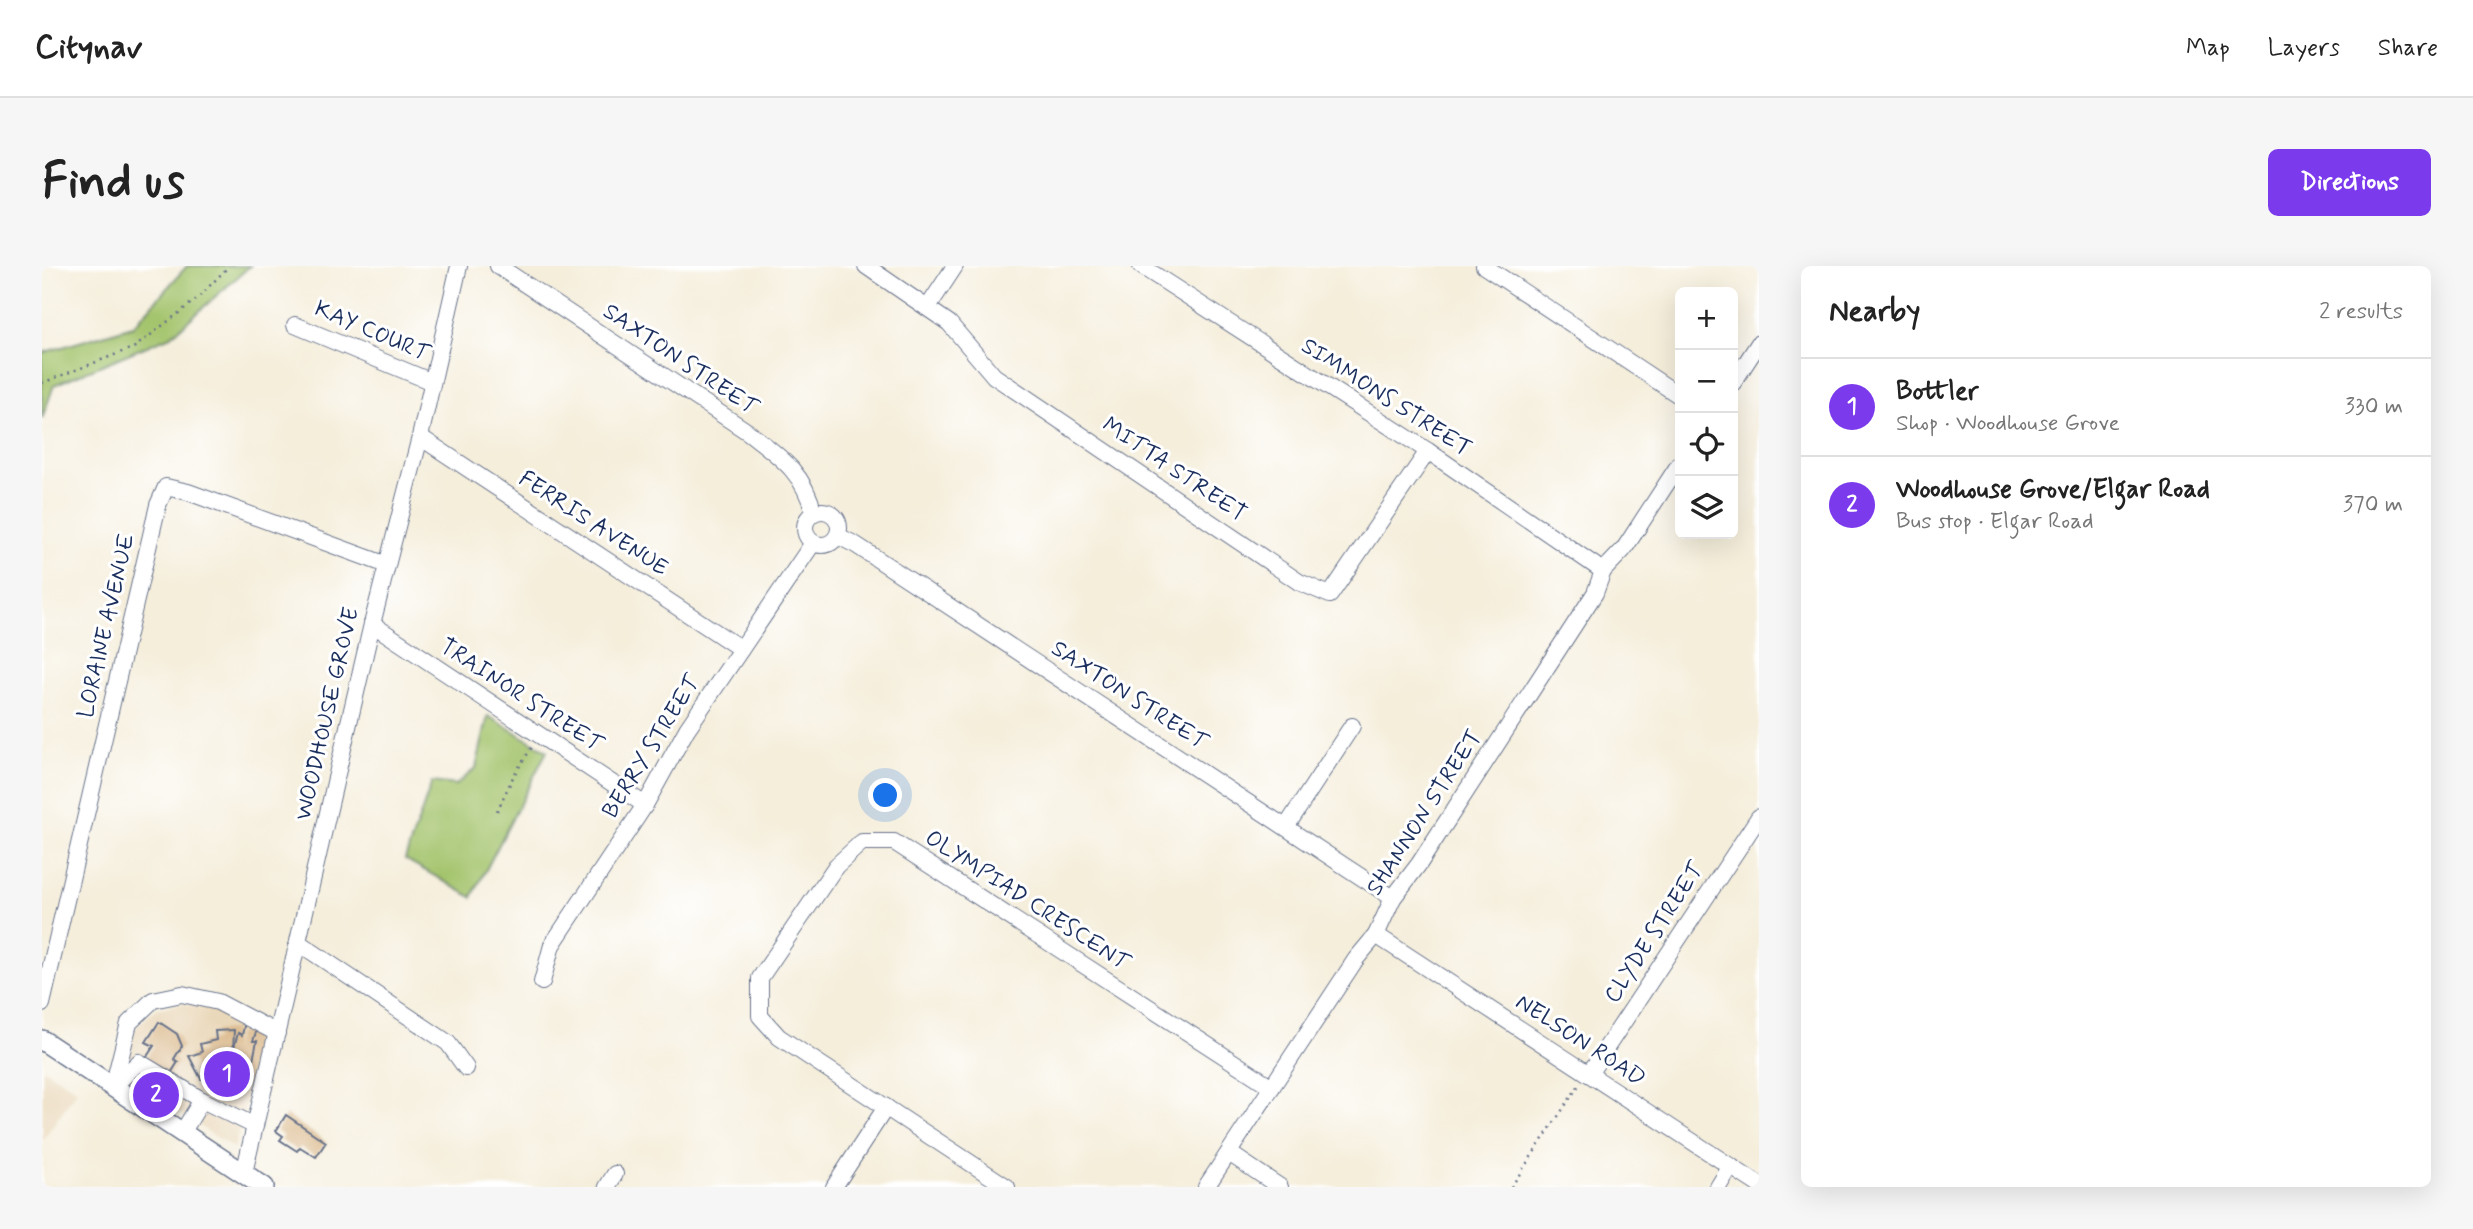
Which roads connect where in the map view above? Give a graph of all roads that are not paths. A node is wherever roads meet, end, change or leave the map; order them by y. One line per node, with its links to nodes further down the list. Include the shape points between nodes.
1 (458, 266): 11 (street, WOODHOUSE GROVE)
2 (498, 266): 16 (street, SAXTON STREET, via 748,432 787,463 807,490)
3 (866, 266): 7 (street, MITTA STREET)
4 (956, 266): 7 (street)
5 (1141, 266): 14 (street, SIMMONS STREET)
6 (1484, 266): 12 (street)
7 (928, 307): 14 (street, MITTA STREET, via 949,323 994,376 1299,582 1330,594)
8 (295, 325): 11 (street, KAY COURT)
9 (1759, 343): 10 (street)
10 (1738, 375)
11 (432, 382): 13 (street, WOODHOUSE GROVE)
12 (1675, 393)
13 (420, 437): 19 (street, WOODHOUSE GROVE); 22 (street, FERRIS AVENUE)
14 (1428, 451): 20 (street, SIMMONS STREET)
15 (1675, 471): 20 (street, SHANNON STREET, via 1624,550)
16 (814, 513): 17 (street, via 832,514 838,520); 18 (street, via 805,526)
17 (838, 536): 18 (street, via 826,545); 26 (street, SAXTON STREET)
18 (813, 543): 22 (street, BERRY STREET)
19 (387, 565): 21 (street, WOODHOUSE GROVE); 31 (street, LORAINE AVENUE, via 166,487 158,505)
20 (1603, 571): 27 (street, SHANNON STREET, via 1595,593)
21 (372, 624): 24 (street, TRAINOR STREET); 29 (street, WOODHOUSE GROVE)
22 (741, 649): 24 (street, BERRY STREET, via 687,729)
23 (1352, 726): 26 (street)
24 (645, 805): 30 (street, BERRY STREET, via 552,945)
25 (1759, 817): 35 (street, CLYDE STREET)
26 (1286, 827): 27 (street, SAXTON STREET)
27 (1393, 898): 28 (street, SHANNON STREET)
28 (1376, 935): 35 (street, NELSON ROAD); 37 (street, SHANNON STREET)
29 (299, 943): 32 (street, WOODHOUSE GROVE); 34 (street, via 448,1043)
30 (542, 982)
31 (42, 1004)
32 (277, 1033): 36 (street, via 218,1002 181,994 153,1000 129,1023); 40 (street, WOODHOUSE GROVE)
33 (42, 1040): 36 (main road)
34 (466, 1068)
35 (1590, 1074): 43 (street, NELSON ROAD)
36 (113, 1087): 38 (street, via 139,1062); 41 (main road)
37 (1272, 1087): 39 (street, OLYMPIAD CRESCENT, via 894,842 862,842 836,866 760,978 760,1016 779,1037); 42 (street, SHANNON STREET)
38 (202, 1100): 40 (street); 41 (street)
39 (886, 1107): 47 (street); 48 (street, OLYMPIAD CRESCENT)
40 (255, 1126): 44 (street, WOODHOUSE GROVE)
41 (182, 1133): 44 (main road)
42 (1228, 1153): 49 (street, SHANNON STREET); 50 (street)
43 (1731, 1166): 45 (street, NELSON ROAD); 51 (street)
44 (244, 1173): 46 (main road)
45 (1759, 1185)
46 (264, 1187)
47 (834, 1187)
48 (1007, 1187)
49 (1206, 1187)
50 (1280, 1187)
51 (1717, 1187)

